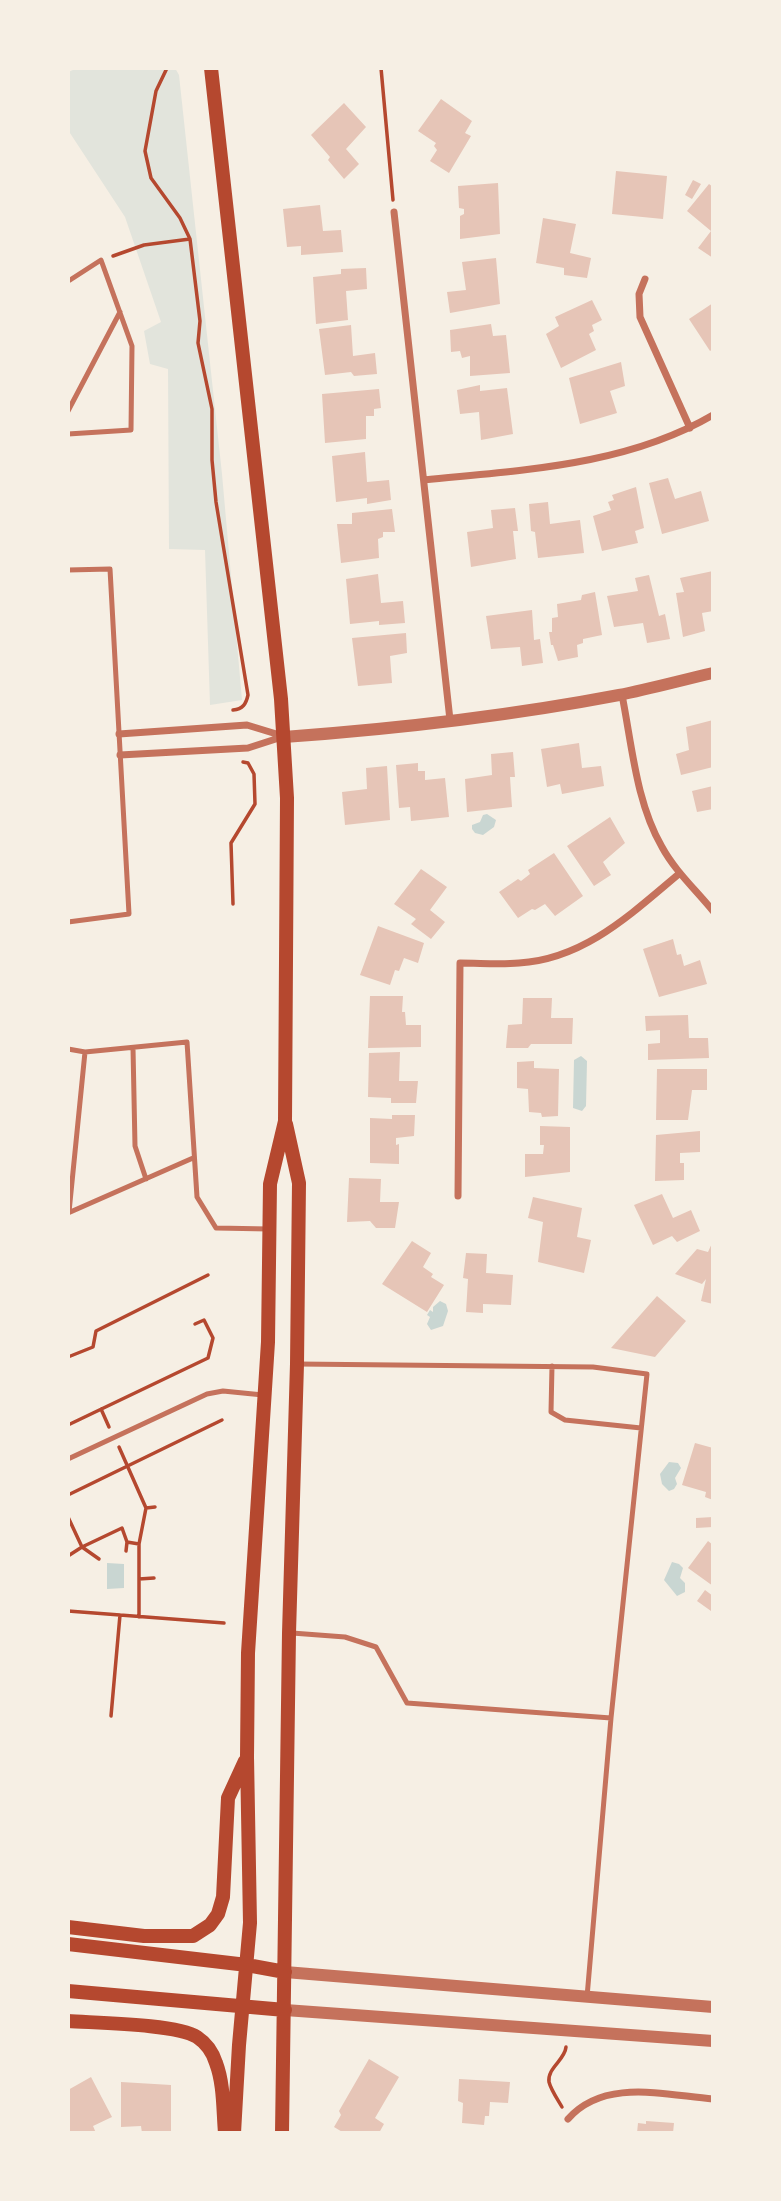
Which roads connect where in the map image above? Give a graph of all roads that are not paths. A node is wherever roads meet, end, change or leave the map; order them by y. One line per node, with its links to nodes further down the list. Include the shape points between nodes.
1 (211, 68): 16 (main road)
2 (394, 212): 10 (street)
3 (645, 279): 8 (street, via 639,294 640,317)
4 (69, 281): 5 (lane, via 101,260)
5 (120, 312): 6 (lane); 9 (lane, via 132,346 131,430)
6 (68, 411)
7 (713, 415): 8 (street)
8 (690, 428): 10 (street, via 606,457)
9 (68, 434)
10 (424, 480): 14 (street)
11 (68, 570): 15 (lane, via 110,569)
12 (713, 673): 13 (street)
13 (622, 695): 14 (street); 18 (street, via 646,812)
14 (450, 720): 16 (street)
15 (119, 734): 16 (street, via 247,725); 17 (lane)
16 (284, 737): 17 (street, via 248,748); 24 (main road)
17 (120, 755): 20 (lane, via 128,914)
18 (680, 873): 19 (street); 27 (street, via 620,923 574,951 519,964 460,963)
19 (713, 911)
20 (68, 922)
21 (133, 1048): 23 (lane); 25 (lane, via 187,1042); 26 (lane, via 135,1146)
22 (68, 1049): 23 (lane)
23 (85, 1052): 28 (lane)
24 (285, 1121): 29 (main road, via 271,1184); 30 (main road, via 299,1183)
25 (193, 1158): 26 (lane); 29 (lane, via 197,1198 216,1228)
26 (146, 1179): 28 (lane)
27 (458, 1196)
28 (69, 1212)
29 (269, 1228): 32 (main road)
30 (297, 1364): 31 (lane); 35 (main road)
31 (552, 1366): 33 (lane, via 551,1412 565,1420); 33 (lane, via 647,1374)
32 (264, 1395): 34 (lane, via 207,1394); 37 (main road, via 248,1653)
33 (641, 1428): 36 (lane)
34 (68, 1459)
35 (289, 1633): 36 (lane, via 345,1637 376,1647 407,1703); 41 (main road)
36 (611, 1718): 43 (lane)
37 (247, 1757): 38 (main road, via 228,1798 223,1897 210,1925 193,1936 144,1936); 40 (main road)
38 (68, 1927)
39 (68, 1944): 40 (main road)
40 (247, 1965): 41 (main road); 44 (main road)
41 (285, 1972): 43 (street); 46 (main road)
42 (68, 1991): 44 (main road)
43 (587, 1997): 45 (street)
44 (244, 2006): 46 (main road); 52 (main road)
45 (713, 2007)
46 (285, 2010): 48 (street); 53 (main road)
47 (68, 2021): 51 (main road, via 175,2029 197,2037 216,2062)
48 (713, 2041)
49 (713, 2099): 50 (street, via 614,2093 586,2102)
50 (568, 2119)
51 (226, 2133)
52 (234, 2133)
53 (282, 2133)

